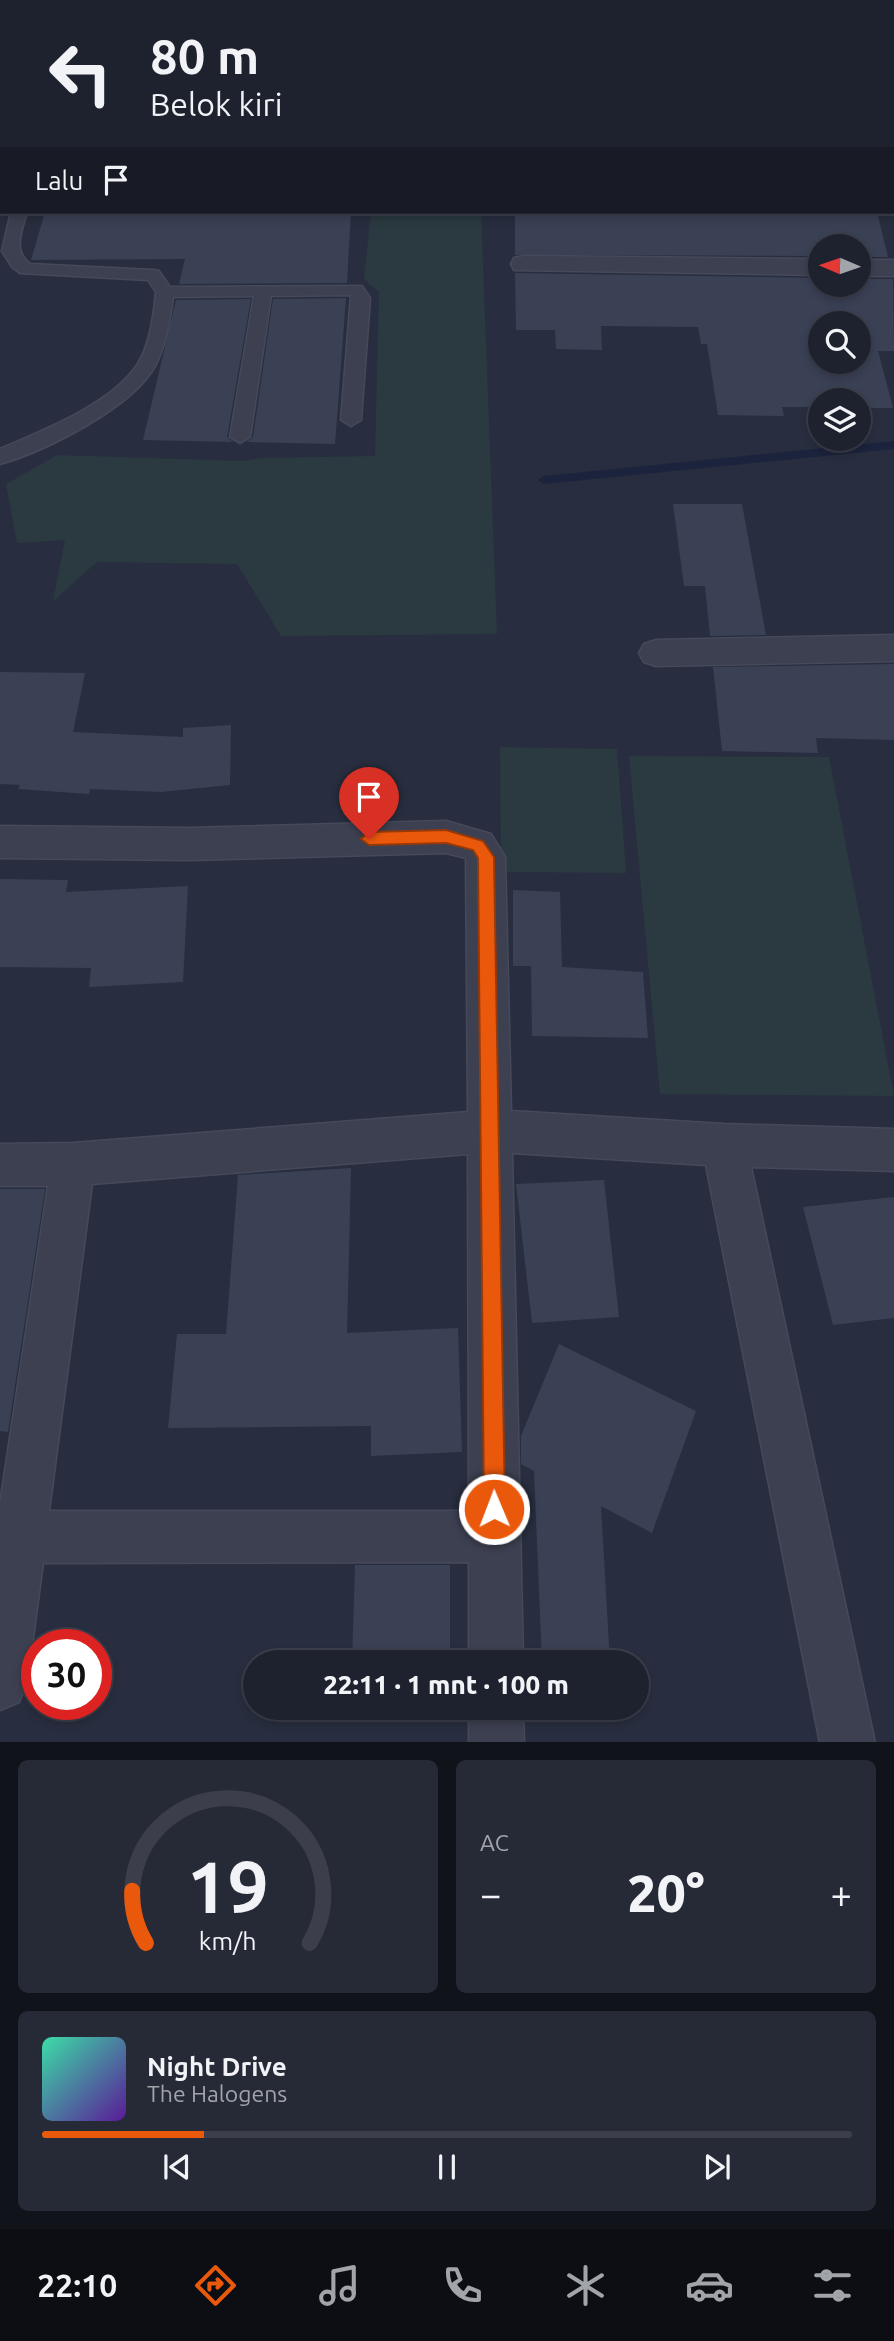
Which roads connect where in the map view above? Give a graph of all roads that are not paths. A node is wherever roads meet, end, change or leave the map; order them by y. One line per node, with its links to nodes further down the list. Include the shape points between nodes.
1 (18, 214): 6 (lane, via 8,248 14,262 26,270 153,275)
2 (524, 264): 3 (street)
3 (808, 267)
4 (872, 268): 5 (street)
5 (894, 268)
6 (165, 292): 7 (lane); 10 (lane, via 145,368 108,402)
7 (263, 292): 8 (lane, via 356,290 361,298); 9 (lane)
8 (351, 421)
9 (240, 437)
10 (0, 457)
11 (894, 648): 12 (street)
12 (656, 653)
13 (0, 842): 14 (street, via 189,844 446,837 478,845 486,857)
14 (491, 1131): 15 (street); 17 (street); 19 (street)
15 (724, 1145): 16 (street); 25 (street)
16 (894, 1150)
17 (73, 1164): 18 (street); 20 (street)
18 (0, 1166)
19 (495, 1536): 20 (street); 21 (street)
20 (18, 1537): 22 (street)
21 (496, 1650)
22 (0, 1683)
23 (496, 1720): 24 (street)
24 (497, 1742)
25 (848, 1742)

